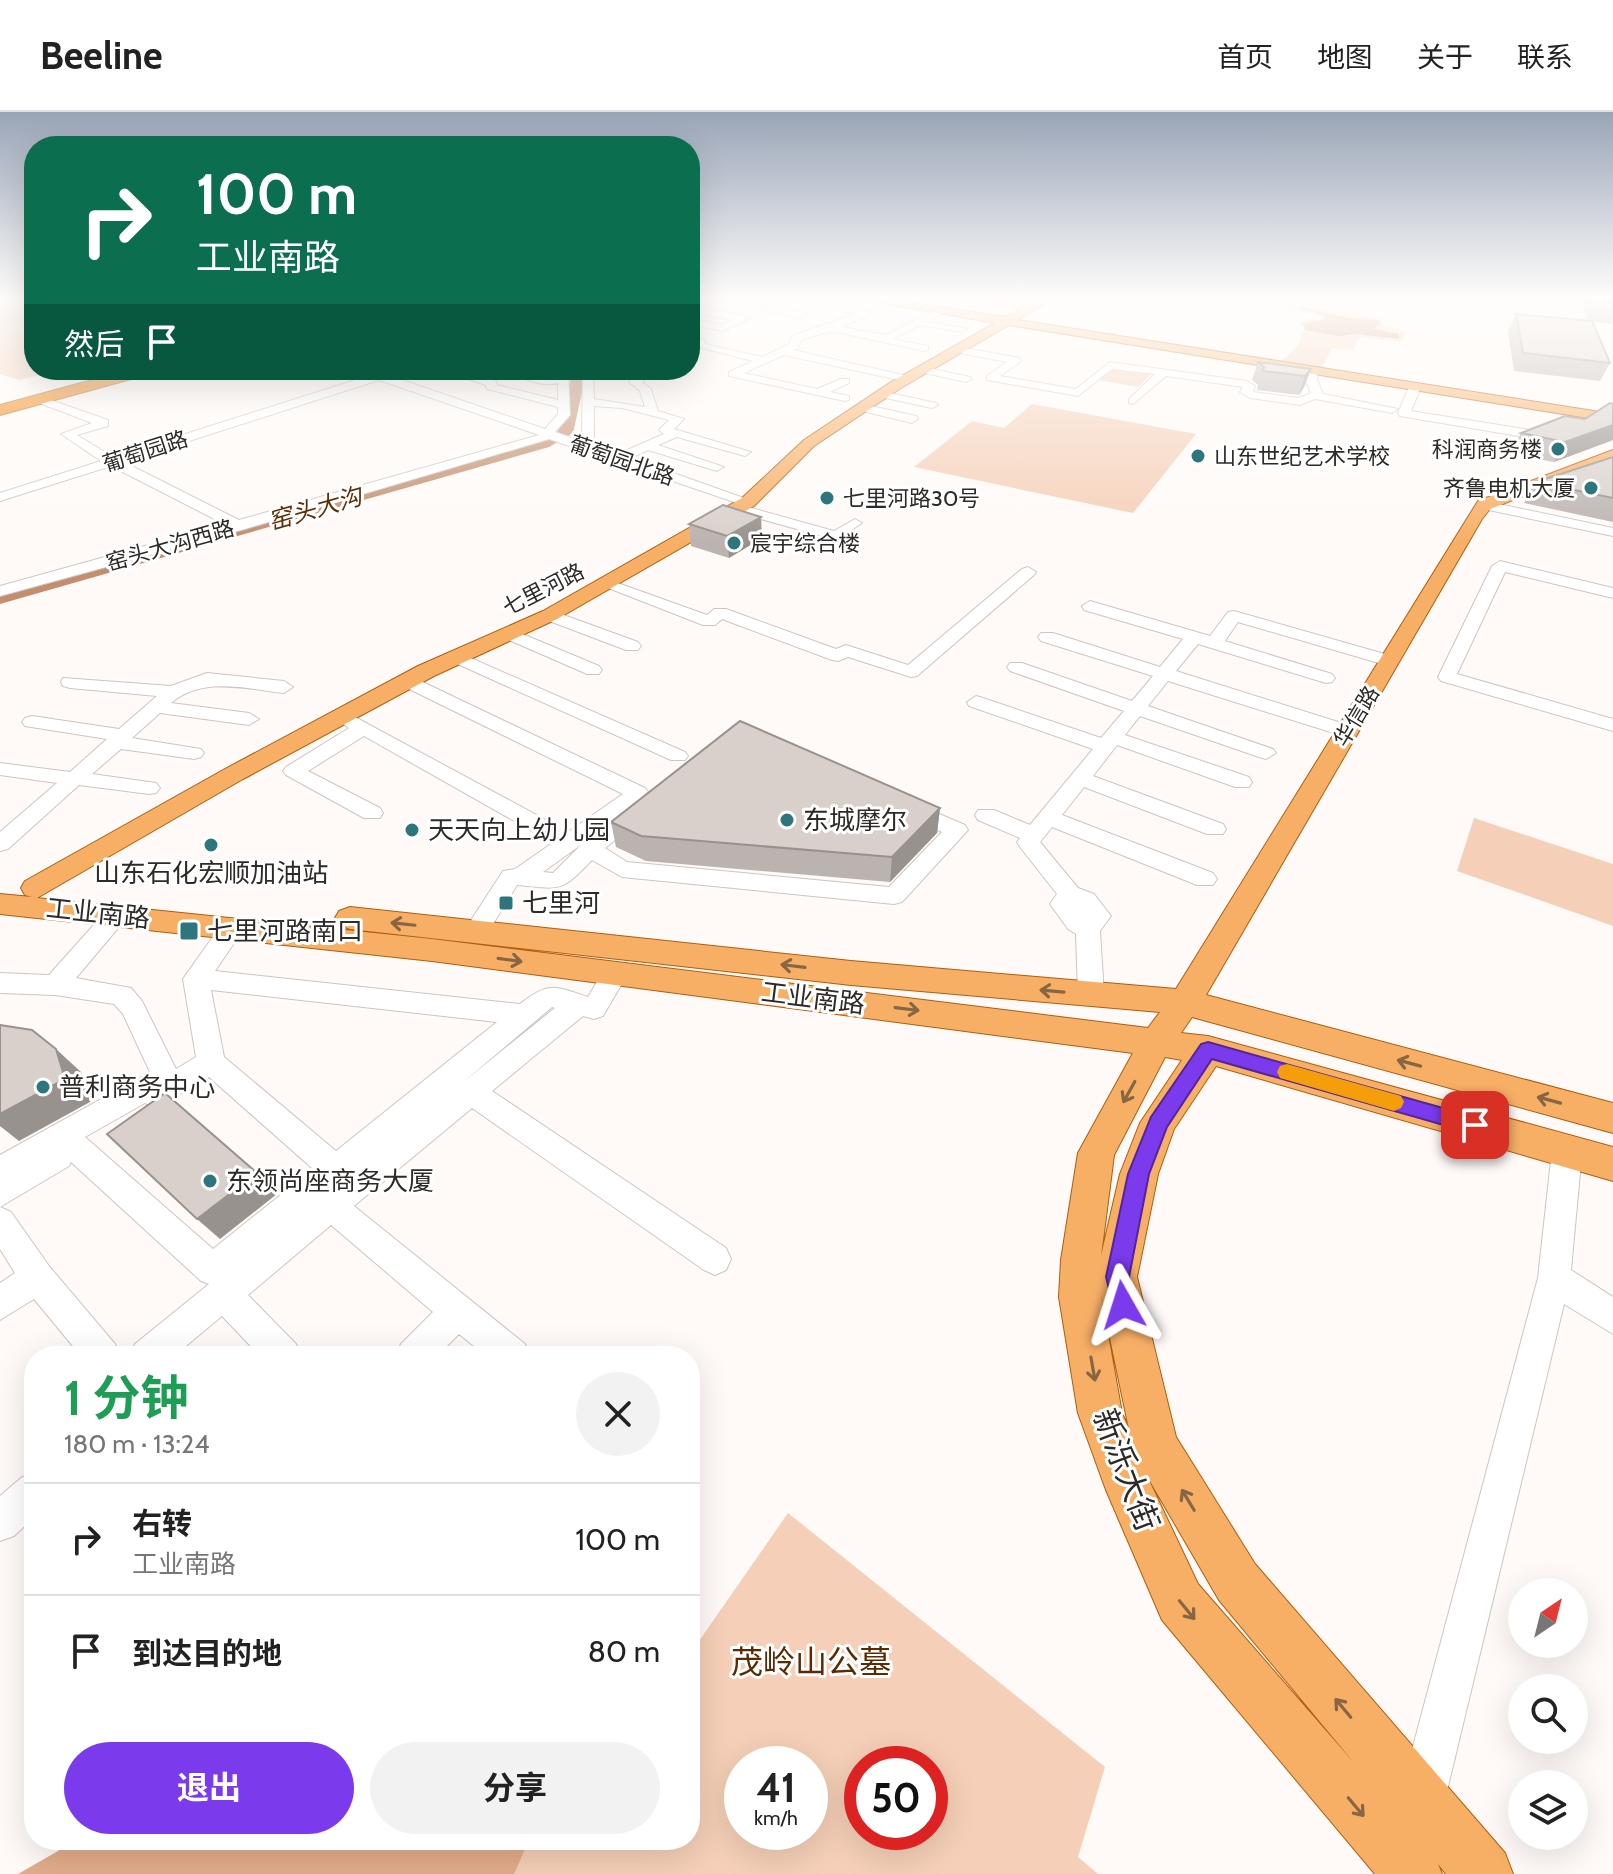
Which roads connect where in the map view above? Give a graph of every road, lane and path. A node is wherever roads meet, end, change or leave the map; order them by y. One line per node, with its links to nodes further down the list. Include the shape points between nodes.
1 (756, 379): 29 (street)
2 (837, 379): 25 (street)
3 (849, 379): 25 (street)
4 (913, 379): 30 (main road, 七里河路)
5 (998, 379): 6 (street, via 1078,393)
6 (1094, 379)
7 (1156, 379): 34 (street)
8 (1211, 379): 27 (street)
9 (1248, 379): 27 (street)
10 (1311, 379): 31 (street)
11 (1368, 379): 28 (main road)
12 (63, 380): 35 (highway)
13 (67, 380): 35 (highway)
14 (72, 380): 35 (highway)
15 (87, 380): 35 (highway)
16 (95, 380): 35 (highway)
17 (109, 380): 32 (highway)
18 (368, 380): 53 (street, 葡萄园路)
19 (394, 380): 26 (street, 葡萄园北路)
20 (414, 380): 26 (street)
21 (481, 380): 38 (street)
22 (563, 380): 38 (street)
23 (588, 380): 36 (street)
24 (638, 380): 42 (street)
25 (845, 381): 29 (street)
26 (404, 383): 47 (street, 葡萄园北路)
27 (1247, 384): 31 (street, via 1250,395 1300,402)
28 (1415, 387): 33 (main road); 43 (street, via 1404,413 1532,427)
29 (818, 393): 37 (street)
30 (882, 395): 37 (main road, 七里河路); 39 (street)
31 (1315, 396): 41 (street)
32 (38, 399): 35 (highway); 53 (street, via 104,423 67,434)
33 (1490, 399): 43 (street); 44 (main road)
34 (1133, 401)
35 (0, 402)
36 (587, 402): 42 (street); 48 (street, via 588,437)
37 (854, 403): 45 (street); 56 (main road, 七里河路)
38 (563, 405): 47 (street, via 564,415)
39 (932, 405)
40 (1440, 406): 43 (street)
41 (1392, 409)
42 (653, 413): 46 (street, via 678,419 665,430)
43 (1490, 414)
44 (1613, 418)
45 (912, 419)
46 (676, 433): 49 (street); 50 (street)
47 (547, 434): 48 (street, 葡萄园北路); 59 (street, 窑头大沟西路)
48 (575, 444): 52 (street, 葡萄园北路)
49 (647, 446): 52 (street); 54 (street)
50 (745, 452)
51 (1613, 455): 57 (main road)
52 (617, 459): 56 (street, 葡萄园北路)
53 (112, 461): 55 (street, 葡萄园路); 59 (street)
54 (717, 467)
55 (0, 497)
56 (743, 505): 58 (street, 葡萄园北路, via 836,536); 62 (main road, 七里河路)
57 (1484, 505): 60 (street); 73 (main road, 华信路)
58 (855, 523)
59 (240, 526): 63 (street, 窑头大沟西路)
60 (1613, 532)
61 (1028, 572): 62 (street, via 911,672 846,650 838,656 720,613 709,621)
62 (606, 584): 66 (main road, 七里河路)
63 (0, 591)
64 (1613, 593): 88 (street, via 1500,566 1447,677)
65 (1090, 606): 69 (street)
66 (550, 615): 67 (main road, 七里河路); 71 (street)
67 (508, 633): 72 (main road, 七里河路); 75 (street)
68 (1047, 637): 76 (street)
69 (1194, 637): 70 (street); 76 (street)
70 (1214, 643): 73 (street, via 1234,616); 77 (street)
71 (632, 646)
72 (457, 657): 78 (main road, 七里河路); 95 (street)
73 (1389, 661): 90 (main road, 华信路)
74 (1016, 667): 84 (street)
75 (593, 670)
76 (1165, 672): 84 (street); 90 (street)
77 (1326, 678)
78 (408, 681): 85 (main road, 七里河路); 108 (street, via 638,793)
79 (70, 682): 81 (street)
80 (284, 687): 81 (street, via 207,679)
81 (173, 692): 83 (street)
82 (976, 702): 92 (street)
83 (155, 707): 86 (street); 91 (street)
84 (1136, 707): 92 (street); 94 (street)
85 (342, 716): 89 (street); 110 (main road, 七里河路)
86 (249, 719)
87 (32, 722): 91 (street)
88 (1613, 725)
89 (363, 728): 101 (street, via 293,771); 105 (street)
90 (1347, 731): 119 (main road, 华信路)
91 (120, 739): 93 (street); 97 (street)
92 (1108, 742): 98 (street); 99 (street)
93 (194, 753)
94 (1266, 753)
95 (678, 756)
96 (0, 769): 97 (street)
97 (74, 778): 100 (street); 106 (street)
98 (1079, 778): 103 (street); 104 (street)
99 (1242, 782)
100 (149, 788)
101 (372, 813)
102 (986, 815): 103 (street)
103 (1040, 826): 109 (street); 118 (street, via 1028,842 1070,894 1086,900 1099,916 1088,930)
104 (1215, 829)
105 (547, 830)
106 (0, 844)
107 (590, 849): 107 (street, via 622,869 894,896 957,830 738,734); 108 (street, via 558,881)
108 (519, 878): 113 (street, via 511,877)
109 (1205, 879)
110 (9, 899): 111 (main road, 工业南路); 113 (main road, 工业南路, one-way to 110)
111 (117, 915): 112 (main road, 工业南路); 117 (street)
112 (233, 927): 114 (main road, 工业南路, one-way to 114); 115 (street)
113 (476, 931): 118 (main road, 工业南路, one-way to 113)
114 (614, 975): 120 (street, via 594,1009); 122 (main road, 工业南路, one-way to 122)
115 (196, 979): 121 (street); 124 (street)
116 (0, 983): 117 (street)
117 (55, 985): 130 (street, via 122,995 166,1077)
118 (1091, 995): 119 (main road, 工业南路)
119 (1185, 1002): 122 (main road, 新泺大街); 123 (main road); 126 (main road, 工业南路, one-way to 119)
120 (579, 1004): 121 (street, via 548,996); 125 (street)
121 (526, 1015): 131 (street)
122 (1156, 1043): 123 (main road, 工业南路); 150 (main road, 新泺大街, one-way to 150, via 1096,1153 1080,1297 1100,1413 1180,1602)
123 (1208, 1050): 128 (main road, 工业南路); 149 (main road, 新泺大街, one-way to 123, via 1237,1582 1155,1446 1117,1277 1139,1174 1158,1123)
124 (211, 1062): 127 (street); 131 (street)
125 (471, 1092): 133 (street); 135 (street)
126 (1613, 1118)
127 (75, 1147): 131 (street, via 213,1270); 132 (street)
128 (1567, 1151): 129 (main road, 工业南路); 137 (street)
129 (1613, 1164)
130 (0, 1170)
131 (336, 1170)
132 (0, 1193)
133 (331, 1206): 138 (street); 140 (street)
134 (0, 1222): 136 (street)
135 (715, 1259)
136 (37, 1277): 139 (street); 142 (street)
137 (1554, 1278): 141 (street); 149 (street)
138 (224, 1294): 143 (street); 144 (street)
139 (0, 1303)
140 (458, 1311): 145 (street); 146 (street)
141 (1613, 1317)
142 (95, 1346)
143 (159, 1346)
144 (274, 1346)
145 (423, 1346)
146 (501, 1346)
147 (24, 1500): 148 (street)
148 (0, 1522)
149 (1422, 1800): 150 (street); 151 (main road, 新泺大街)
150 (1411, 1873)
151 (1484, 1874)

